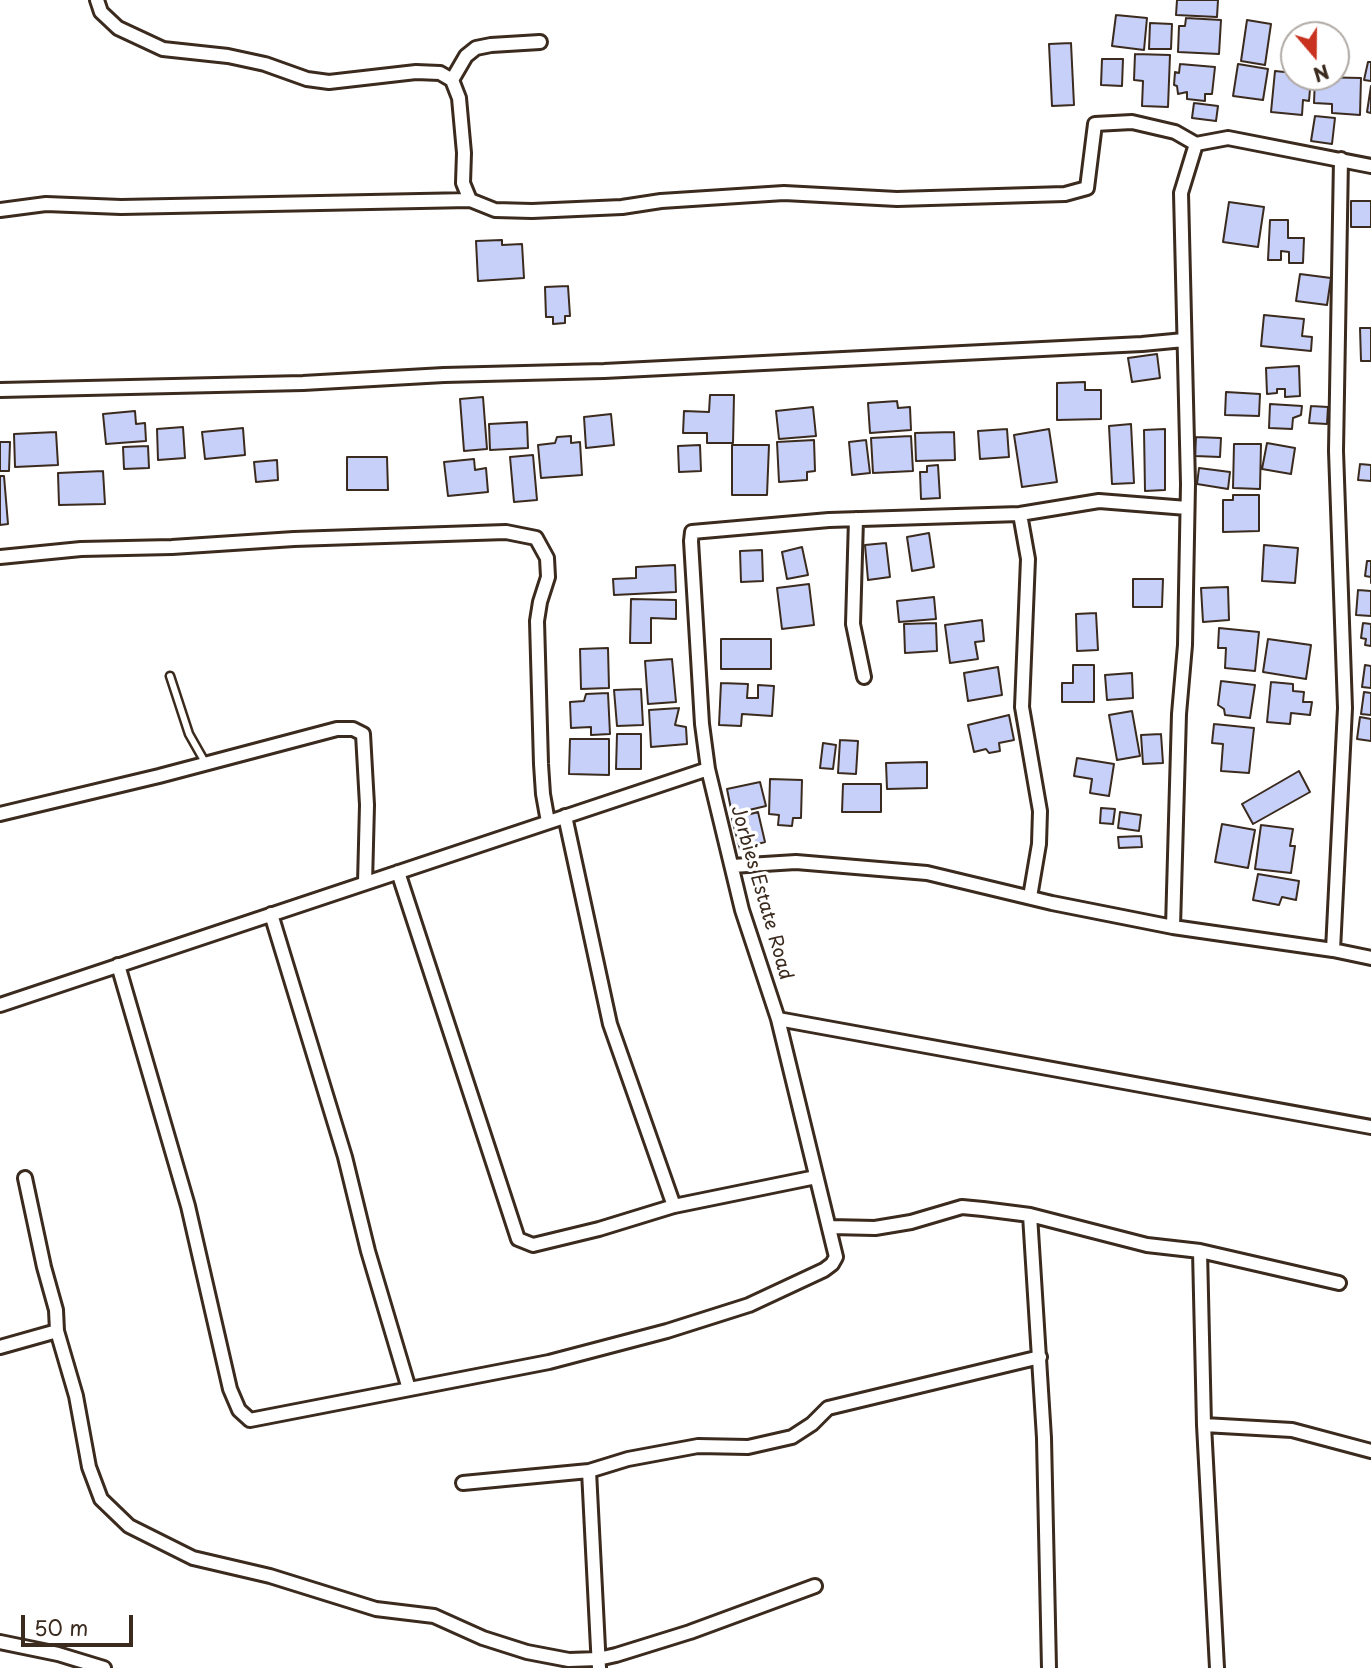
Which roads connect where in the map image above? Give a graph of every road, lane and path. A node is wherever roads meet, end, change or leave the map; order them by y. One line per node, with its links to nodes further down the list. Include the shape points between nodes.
1 (97, 0): 3 (street, via 101,12 118,28 163,49 229,56 329,82 416,72 440,73)
2 (540, 42): 3 (street, via 476,48)
3 (452, 80): 7 (street, via 459,98 463,183)
4 (1196, 144): 5 (street, via 1228,138); 7 (street, via 1175,132 1132,122 1095,124 1087,188 1065,194 897,199 784,193 532,211 495,210); 9 (street, via 1181,193)
5 (1341, 159): 6 (street); 28 (street, via 1336,451 1345,708)
6 (1371, 166)
7 (470, 200): 8 (street, via 121,207 46,204)
8 (0, 210)
9 (1184, 340): 10 (street, via 604,372); 11 (street)
10 (0, 390)
11 (1187, 508): 12 (street, via 1099,501); 27 (street)
12 (1020, 514): 13 (street); 25 (street, via 1028,559 1022,707 1040,811)
13 (856, 519): 16 (street, via 853,624); 18 (street, Jorbies Estate Road, via 692,532)
14 (0, 557): 21 (street, via 294,539 506,532 536,538 547,558 548,577 537,621 541,764)
15 (170, 676): 17 (lane, via 189,734)
16 (864, 677)
17 (206, 764): 19 (street); 24 (street, via 337,729 363,734)
18 (708, 769): 20 (street); 22 (street, Jorbies Estate Road)
19 (0, 814)
20 (565, 816): 21 (street); 36 (street, via 610,1024)
21 (548, 822): 23 (street)
22 (732, 866): 25 (street, via 796,862 894,869); 32 (street, Jorbies Estate Road)
23 (398, 872): 24 (street); 36 (street, via 517,1239 533,1245)
24 (365, 883): 26 (street)
25 (1030, 897): 27 (street)
26 (271, 914): 30 (street); 44 (street)
27 (1173, 927): 28 (street)
28 (1333, 950): 29 (street)
29 (1371, 958)
30 (118, 965): 31 (street); 44 (street, via 188,1206 230,1389 239,1410 250,1420)
31 (0, 1005)
32 (778, 1019): 33 (street); 34 (street, Jorbies Estate Road)
33 (1371, 1127)
34 (816, 1177): 36 (street); 38 (street, Jorbies Estate Road)
35 (25, 1178): 41 (street)
36 (674, 1206)
37 (1030, 1215): 38 (street, via 962,1207 874,1228); 39 (street, via 1147,1245); 43 (street)
38 (830, 1227): 44 (street, Jorbies Estate Road, via 836,1257 832,1264 749,1305 549,1362)
39 (1200, 1251): 40 (street); 45 (street)
40 (1339, 1283)
41 (57, 1331): 42 (street); 51 (street, via 76,1396 89,1467 101,1499 129,1525 193,1558 376,1609 434,1616 527,1651)
42 (0, 1347)
43 (1040, 1357): 47 (street, via 828,1408 792,1437 748,1447 698,1446); 53 (street)
44 (409, 1389)
45 (1204, 1424): 46 (street, via 1292,1430); 54 (street)
46 (1371, 1451)
47 (589, 1471): 48 (street); 51 (street)
48 (463, 1483)
49 (816, 1587): 51 (street)
50 (0, 1642): 52 (street)
51 (598, 1664)
52 (104, 1668)
53 (1049, 1668)
54 (1217, 1668)

